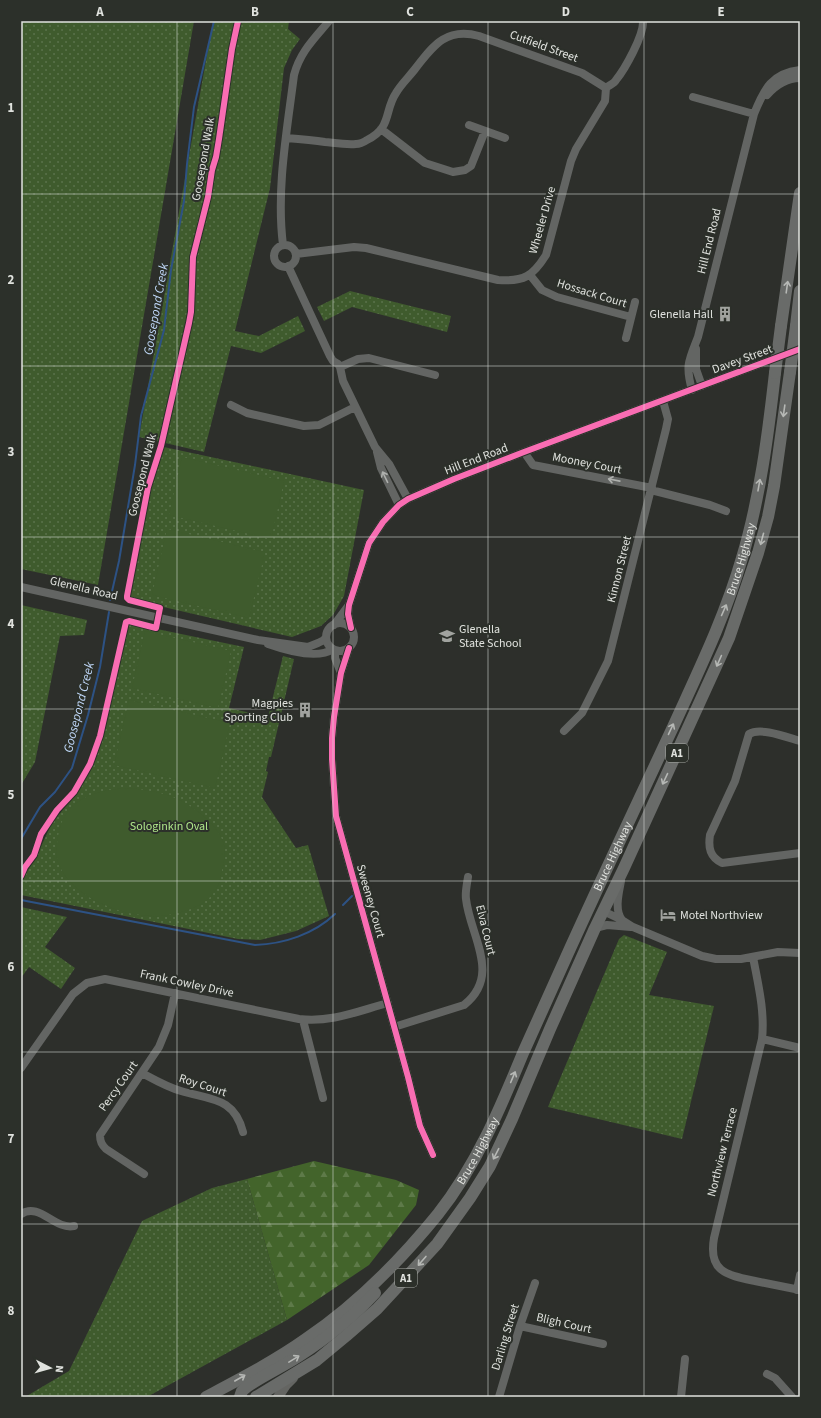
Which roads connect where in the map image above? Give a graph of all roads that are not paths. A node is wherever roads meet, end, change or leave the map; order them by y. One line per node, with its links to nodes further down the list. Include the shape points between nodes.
1 (328, 21): 12 (street, via 298,62)
2 (643, 21): 5 (street, Wheeler Drive, via 639,40 616,80)
3 (800, 70): 7 (street, Hill End Road, via 785,73 773,80)
4 (800, 78): 7 (street, Hill End Road, via 781,82)
5 (606, 88): 10 (street, Cutfield Street, via 582,73 479,36 459,33 440,41 429,51 396,93); 18 (street, Wheeler Drive, via 605,100 571,161 546,255)
6 (693, 97): 8 (street)
7 (759, 102): 8 (street, Hill End Road)
8 (754, 114): 22 (street, Hill End Road)
9 (469, 125): 11 (street)
10 (381, 129): 11 (street, via 425,163 460,172 471,166); 12 (street, Cutfield Street, via 367,140 356,144)
11 (485, 131): 13 (street)
12 (286, 138): 15 (street, via 280,210)
13 (504, 138)
14 (800, 193): 62 (highway, Bruce Highway / A1, one-way to 14, bridge, via 729,600 754,516 768,438)
15 (283, 245): 16 (street, via 292,247); 17 (street, via 277,249 275,259 282,266)
16 (296, 254): 17 (street, via 294,262); 18 (street, via 354,247 366,248 498,280 510,281)
17 (288, 266): 25 (street, via 330,356)
18 (530, 276): 21 (street, Hossack Court, via 542,290 557,297)
19 (800, 291): 50 (highway, Bruce Highway / A1, one-way to 50, bridge, via 774,486 753,568 729,638)
20 (635, 302): 21 (street, Hossack Court)
21 (631, 317): 23 (street, Hossack Court)
22 (698, 337): 27 (street, via 696,369); 28 (street, Hill End Road, via 688,363)
23 (626, 338)
24 (800, 349): 27 (street, Davey Street)
25 (340, 367): 26 (street, via 358,359 370,358); 31 (street, via 342,381)
26 (435, 375)
27 (702, 386): 28 (street, Davey Street)
28 (692, 390): 29 (street, Hill End Road)
29 (663, 401): 33 (street, Hill End Road); 34 (street, Kinnon Street, via 668,419)
30 (231, 405): 31 (street, via 247,413 304,426 319,425)
31 (355, 407): 32 (street)
32 (375, 447): 35 (street, via 389,464); 36 (street, one-way to 32, via 381,468)
33 (524, 452): 34 (street, Mooney Court, one-way to 33, via 533,465); 35 (street, Hill End Road)
34 (652, 489): 37 (street, Mooney Court); 47 (street, Kinnon Street, via 608,661 582,713)
35 (408, 499): 36 (street, Hill End Road)
36 (399, 505): 39 (street, Hill End Road, via 369,542)
37 (726, 510)
38 (21, 587): 43 (street, Glenella Road)
39 (349, 605): 40 (street, Hill End Road); 41 (street, Hill End Road)
40 (334, 625): 41 (street, via 343,623); 42 (street)
41 (351, 628): 44 (street, via 354,640)
42 (326, 636): 43 (street, Glenella Road, via 324,640 308,647); 45 (street, via 329,646)
43 (258, 640): 45 (street, Glenella Road, via 278,648 302,653 328,653)
44 (349, 648): 45 (street, via 342,651); 46 (street, Sweeney Court)
45 (334, 650): 46 (street, Sweeney Court)
46 (341, 673): 59 (street, Sweeney Court, via 332,738 336,816)
47 (564, 730)
48 (800, 741): 49 (street, via 762,731 749,734 735,781 710,835 709,843 710,852 722,863)
49 (800, 853)
50 (624, 868): 52 (highway, Bruce Highway / A1); 53 (street, via 618,904 618,913)
51 (468, 877): 61 (street, Elva Court, via 465,898 482,960 482,981 478,992 464,1006)
52 (603, 911): 53 (street); 55 (highway, Bruce Highway / A1); 62 (highway, via 591,917 550,1006)
53 (622, 920): 54 (street)
54 (634, 927): 55 (street, via 607,925); 57 (street, via 702,956 716,959)
55 (595, 928): 80 (highway, Bruce Highway / A1, one-way to 80, via 501,1144 470,1198 437,1244 401,1284)
56 (800, 953): 57 (street, via 778,952)
57 (753, 957): 63 (street, Northview Terrace, via 763,1011)
58 (175, 993): 60 (street, Frank Cowley Drive); 65 (street, Frank Cowley Drive, via 105,979 87,983 72,994); 66 (street, Percy Court, via 164,1037)
59 (388, 1003): 60 (street, Frank Cowley Drive, via 324,1020); 61 (street, Sweeney Court)
60 (303, 1020): 67 (street)
61 (394, 1026): 69 (street, Sweeney Court, via 420,1126)
62 (533, 1032): 71 (highway, Bruce Highway / A1, one-way to 62, via 468,1170 489,1132)
63 (762, 1039): 64 (street); 76 (street, Northview Terrace, via 714,1238 713,1256 716,1264 727,1275)
64 (800, 1048)
65 (21, 1068)
66 (142, 1073): 68 (street, Roy Court, via 182,1091 221,1102 238,1116); 70 (street, Percy Court, via 97,1141)
67 (323, 1098)
68 (243, 1132)
69 (433, 1155)
70 (144, 1174)
71 (439, 1212): 82 (highway, Bruce Highway / A1, one-way to 71, via 290,1350 337,1316 378,1279); 83 (highway, one-way to 71, via 248,1386 314,1346 359,1309 410,1252)
72 (21, 1214): 73 (street, via 31,1210 67,1227)
73 (74, 1226)
74 (800, 1275): 76 (street)
75 (535, 1284): 77 (street, Darling Street)
76 (798, 1290)
77 (520, 1326): 78 (street, Bligh Court); 86 (street, Darling Street)
78 (603, 1344)
79 (685, 1359): 87 (street)
80 (317, 1360): 84 (highway, Bruce Highway / A1); 85 (main road, via 288,1383)
81 (767, 1374): 88 (street, via 775,1378)
82 (206, 1397)
83 (239, 1397)
84 (256, 1397)
85 (278, 1397)
86 (499, 1397)
87 (681, 1397)
88 (792, 1397)

